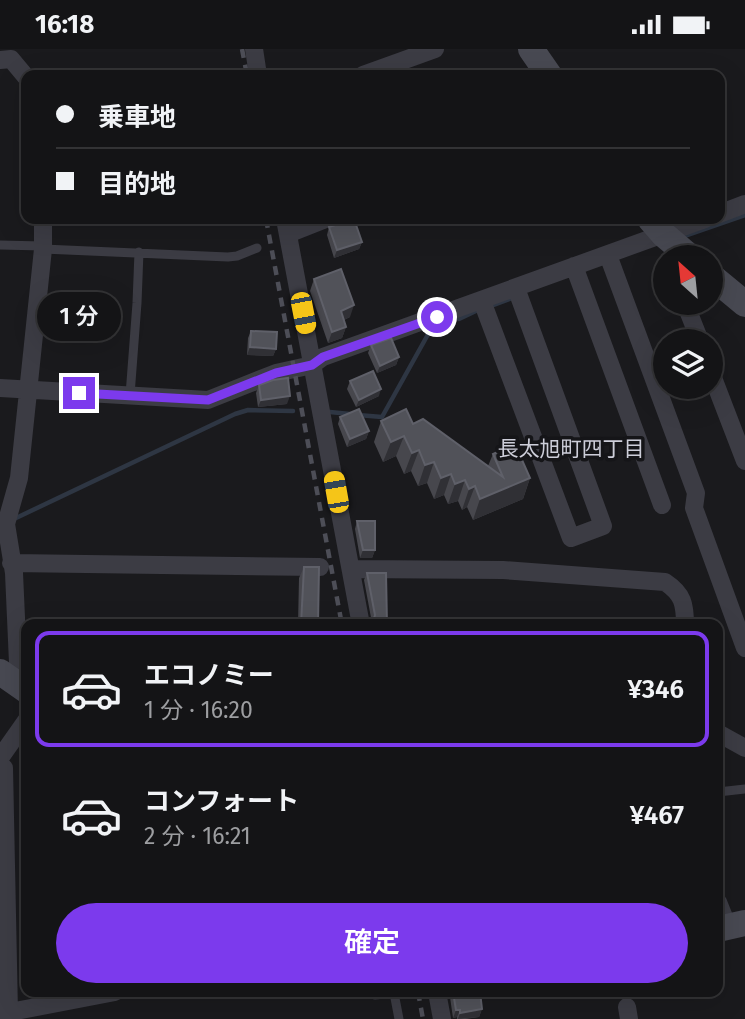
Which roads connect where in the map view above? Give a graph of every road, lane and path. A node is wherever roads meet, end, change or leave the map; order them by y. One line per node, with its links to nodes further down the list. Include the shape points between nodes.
1 (254, 49): 6 (street)
2 (435, 49): 4 (street)
3 (531, 49): 8 (street)
4 (392, 56): 7 (street)
5 (0, 59): 9 (street, via 10,59)
6 (257, 70)
7 (371, 70)
8 (546, 70)
9 (21, 71)
10 (745, 204): 11 (street)
11 (725, 212)
12 (43, 224): 17 (street)
13 (697, 224): 15 (street)
14 (287, 226): 26 (street)
15 (670, 242): 20 (street)
16 (0, 245): 17 (lane)
17 (43, 248): 19 (lane); 28 (street)
18 (257, 248): 19 (lane, via 228,257)
19 (139, 252): 29 (lane)
20 (608, 255): 21 (street); 39 (street, via 696,493 694,508)
21 (574, 266): 23 (street); 32 (street)
22 (723, 286): 25 (street)
23 (516, 288): 24 (street); 24 (street, via 603,526 571,538)
24 (482, 301): 26 (street, via 323,357)
25 (745, 304)
26 (312, 365): 29 (street, via 276,373 208,400); 36 (street)
27 (0, 388): 28 (street)
28 (29, 391): 29 (street); 33 (street, via 19,478)
29 (130, 395)
30 (721, 399): 31 (street)
31 (745, 461)
32 (662, 505)
33 (3, 527): 34 (street)
34 (11, 563): 35 (street); 40 (street)
35 (320, 568)
36 (351, 569): 37 (street); 38 (street, via 503,571 665,582 681,596)
37 (360, 619)
38 (685, 619)
39 (745, 647)
40 (15, 683)
41 (21, 727): 44 (street)
42 (723, 736): 43 (street)
43 (745, 748)
44 (0, 758)
45 (0, 765): 54 (street, via 4,768)
46 (745, 789): 47 (lane)
47 (723, 791)
48 (723, 908): 49 (street)
49 (736, 925)
50 (100, 997): 53 (street)
51 (395, 997): 55 (lane)
52 (438, 997): 56 (street)
53 (56, 1012): 54 (street)
54 (4, 1013)
55 (399, 1019)
56 (442, 1019)

